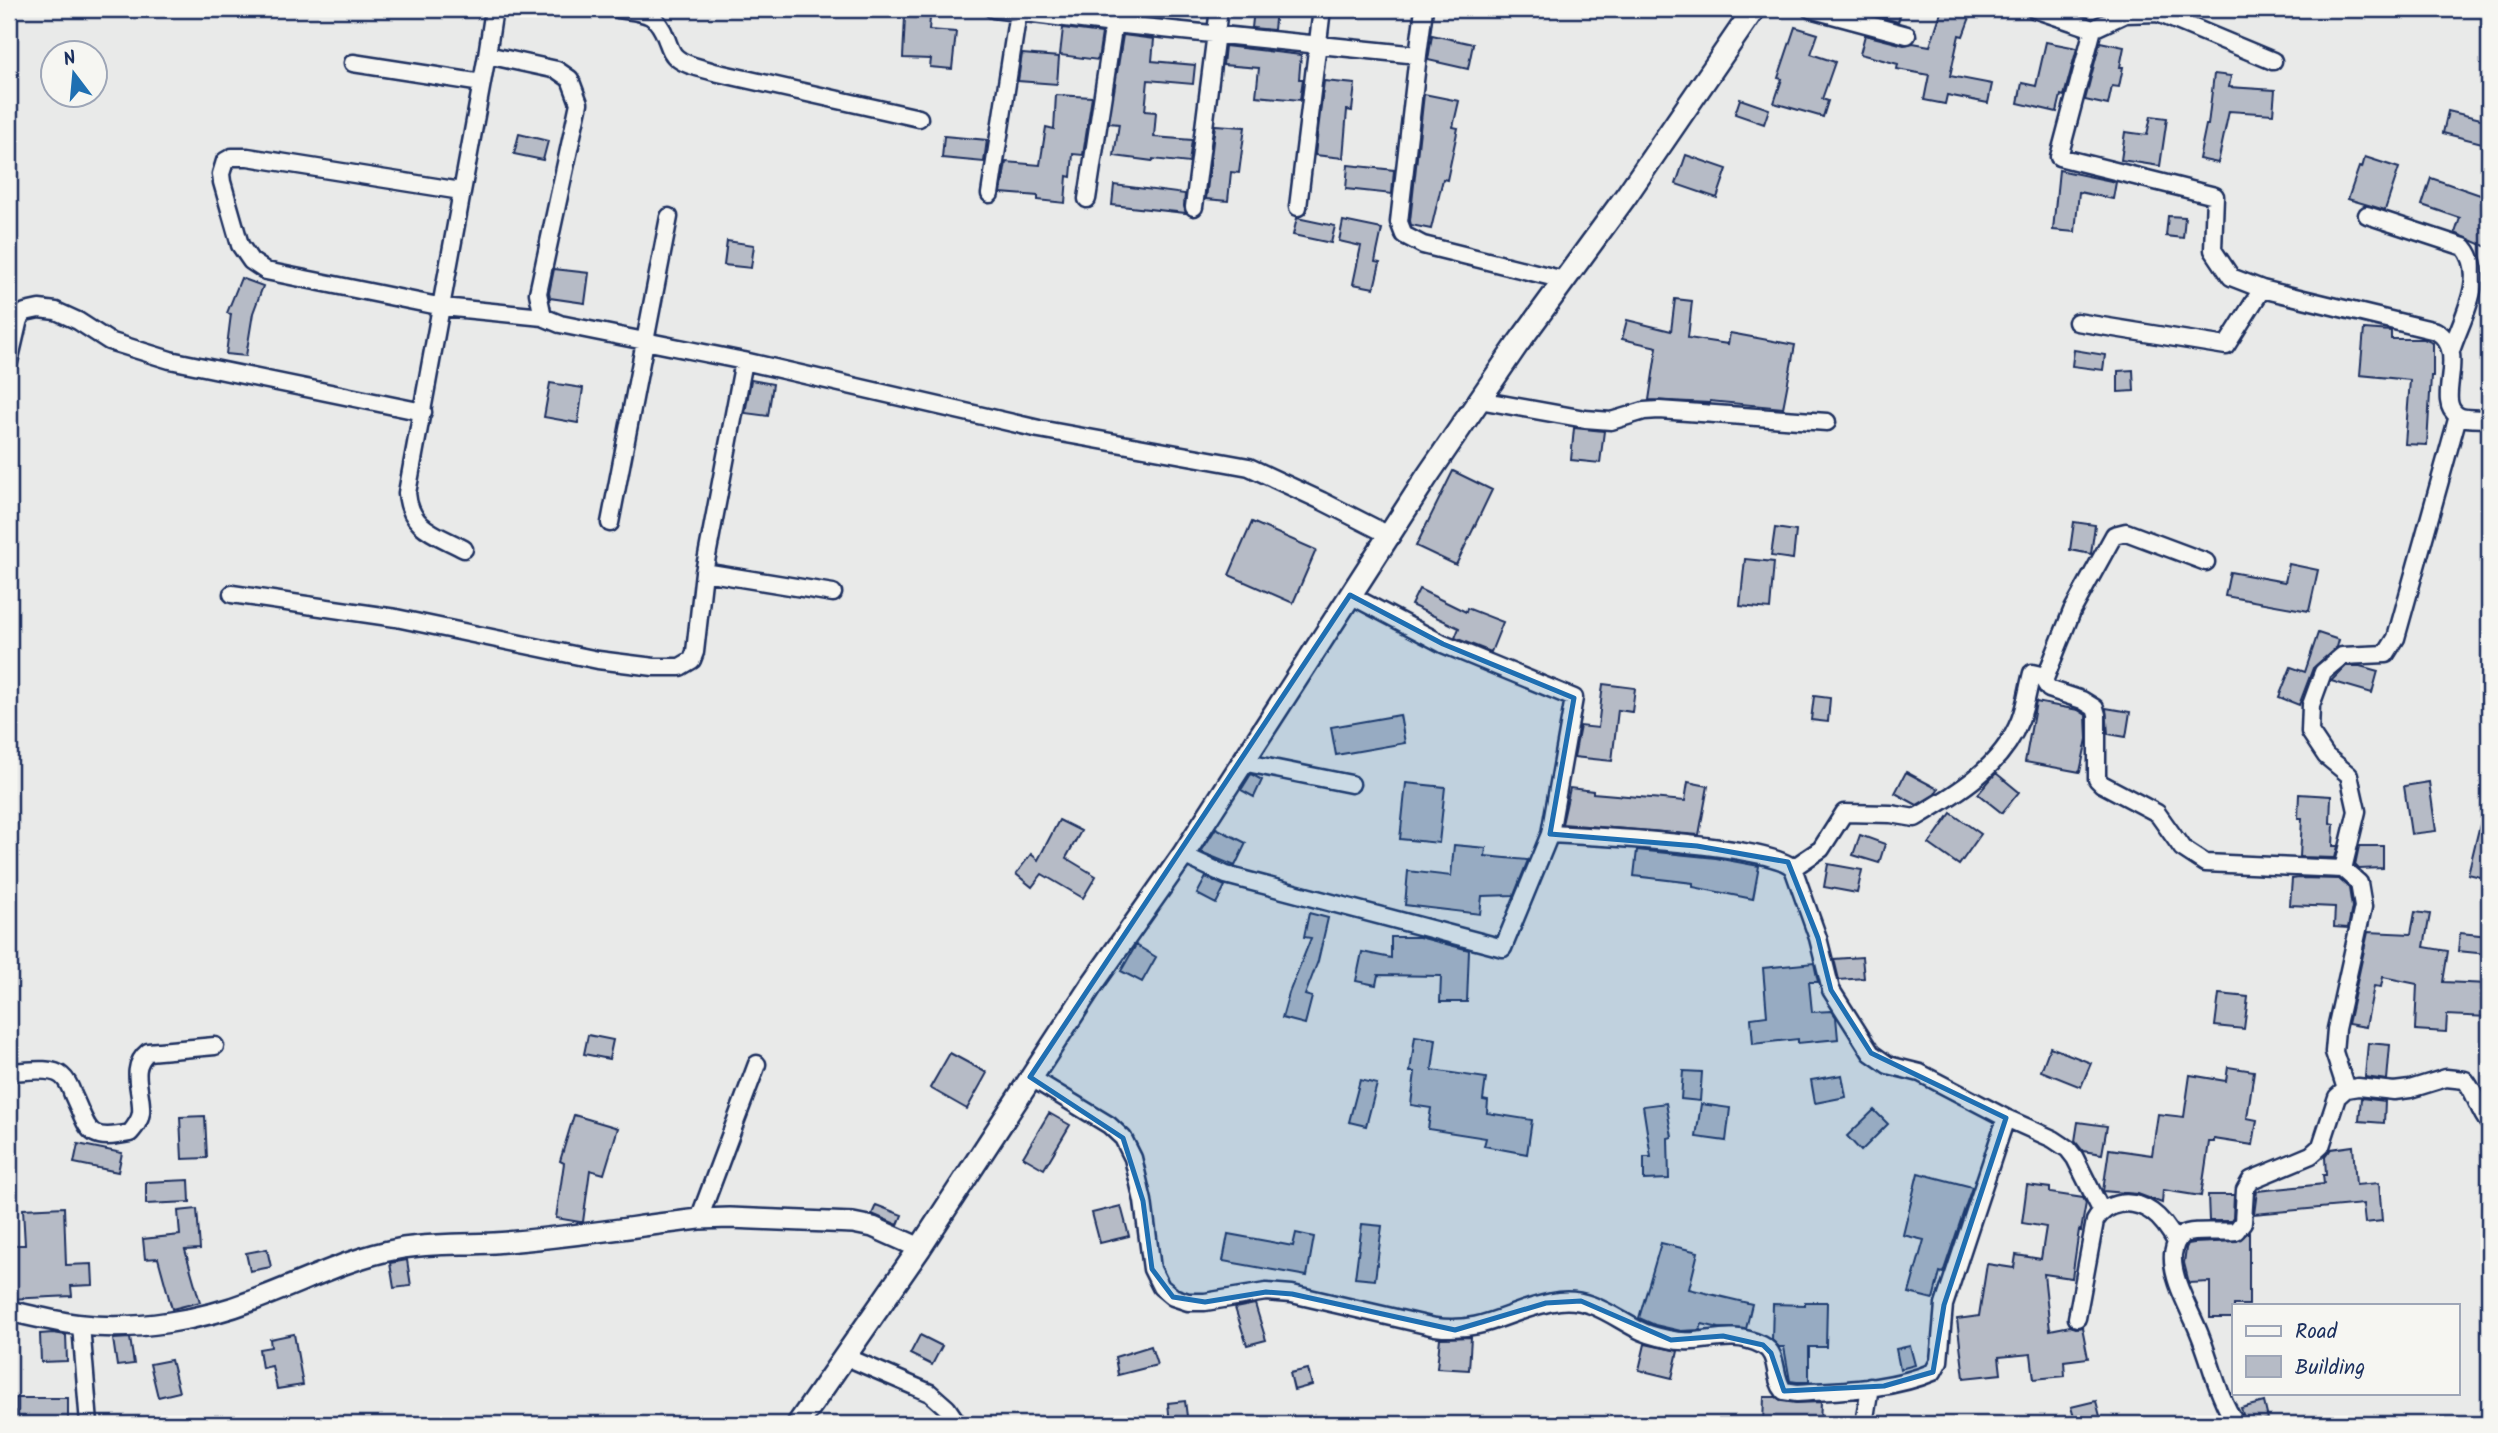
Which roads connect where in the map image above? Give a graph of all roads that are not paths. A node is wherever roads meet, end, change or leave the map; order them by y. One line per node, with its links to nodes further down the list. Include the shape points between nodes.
1 (494, 9): 16 (street)
2 (618, 9): 21 (street, via 658,20 671,51 688,64)
3 (993, 9): 10 (street)
4 (1219, 9): 13 (street)
5 (1322, 9): 15 (street)
6 (1424, 9): 17 (street)
7 (1754, 9): 29 (main road)
8 (1810, 9): 14 (street)
9 (2034, 9): 12 (street)
10 (1018, 12): 11 (street); 23 (street)
11 (1115, 16): 13 (street); 24 (street)
12 (2093, 29): 18 (street, via 2125,14 2158,13); 30 (street, via 2059,157 2215,195 2213,250 2231,277)
13 (1216, 33): 15 (street); 26 (street)
14 (1907, 35)
15 (1318, 44): 17 (street); 25 (street)
16 (487, 55): 20 (street); 32 (street, via 557,70 570,79 579,103 538,293)
17 (1418, 55): 29 (street, via 1399,222 1404,235 1423,245)
18 (2273, 61)
19 (353, 63): 20 (street)
20 (482, 83): 22 (street)
21 (919, 118)
22 (461, 191): 31 (street); 31 (street, via 248,157 225,161 221,174 240,245 251,261 266,271)
23 (990, 194)
24 (1087, 200)
25 (1298, 206)
26 (1194, 207)
27 (2367, 215): 35 (street, via 2463,247 2471,256 2474,283)
28 (668, 217): 34 (street)
29 (1564, 280): 38 (main road)
30 (2262, 289): 33 (street, via 2226,346); 35 (street, via 2436,331)
31 (443, 307): 32 (street); 39 (street)
32 (543, 317): 34 (street)
33 (2077, 322)
34 (644, 342): 36 (street); 43 (street)
35 (2452, 348): 40 (street, via 2449,397)
36 (744, 361): 44 (street, via 1039,429 1249,467); 47 (street)
37 (9, 362): 39 (street, via 19,319 25,312 56,311 109,341 170,360)
38 (1479, 400): 42 (street, via 1611,421 1659,410); 44 (main road)
39 (424, 412): 45 (street, via 408,504 420,525)
40 (2458, 416): 41 (street); 57 (street, via 2396,638 2386,654 2342,656 2323,672 2311,705 2310,732 2326,756 2349,775 2357,811)
41 (2488, 419)
42 (1827, 422)
43 (610, 523)
44 (1389, 535): 50 (main road)
45 (464, 548)
46 (2206, 562): 51 (street, via 2126,532 2114,535 2072,611)
47 (704, 572): 48 (street); 49 (street, via 695,652 692,660 680,667 598,660 396,618)
48 (832, 593)
49 (232, 594)
50 (1350, 594): 52 (main road); 54 (street, via 1443,644 1574,698)
51 (2045, 676): 56 (street, via 2032,673 2020,721 1998,758 1957,793 1915,818 1844,813 1821,849); 57 (street, via 2049,689 2095,708 2097,779 2157,813 2191,855 2220,865)
52 (1242, 762): 53 (street); 55 (main road)
53 (1351, 784)
54 (1550, 834): 55 (street, via 1503,948 1226,875); 56 (street, via 1747,852 1777,858)
55 (1183, 855): 61 (main road)
56 (1793, 868): 63 (street, via 1831,990 1871,1053)
57 (2343, 869): 62 (street, via 2359,883 2363,906 2336,1029 2334,1052)
58 (215, 1046): 60 (street, via 148,1052 137,1068 138,1124 130,1133 106,1138 89,1129 62,1075)
59 (757, 1065): 66 (street)
60 (9, 1072)
61 (1030, 1077): 68 (main road); 73 (street, via 1123,1138 1143,1200 1152,1269 1172,1297 1188,1302 1266,1292 1292,1294 1455,1330 1546,1303 1581,1301 1640,1331 1671,1340 1723,1336 1763,1345 1771,1353 1783,1391)
62 (2346, 1090): 64 (street, via 2394,1091 2446,1078 2465,1080); 67 (street, via 2337,1097 2321,1146 2311,1155 2251,1180 2245,1190 2243,1222 2236,1231 2192,1233)
63 (2006, 1118): 65 (street, via 2068,1149); 73 (street, via 1944,1305 1939,1360 1933,1372)
64 (2489, 1123)
65 (2101, 1210): 67 (street, via 2114,1204 2133,1204 2152,1211); 70 (street)
66 (699, 1219): 68 (street, via 853,1223); 71 (street, via 494,1243 396,1249 181,1321)
67 (2176, 1242): 78 (street, via 2173,1255 2179,1283 2225,1409)
68 (920, 1248): 72 (main road)
69 (9, 1311): 71 (street)
70 (2077, 1318)
71 (81, 1325): 74 (street)
72 (844, 1356): 75 (main road); 76 (street, via 930,1393)
73 (1870, 1387): 77 (street)
74 (89, 1424)
75 (799, 1424)
76 (958, 1424)
77 (1864, 1424)
78 (2235, 1424)

